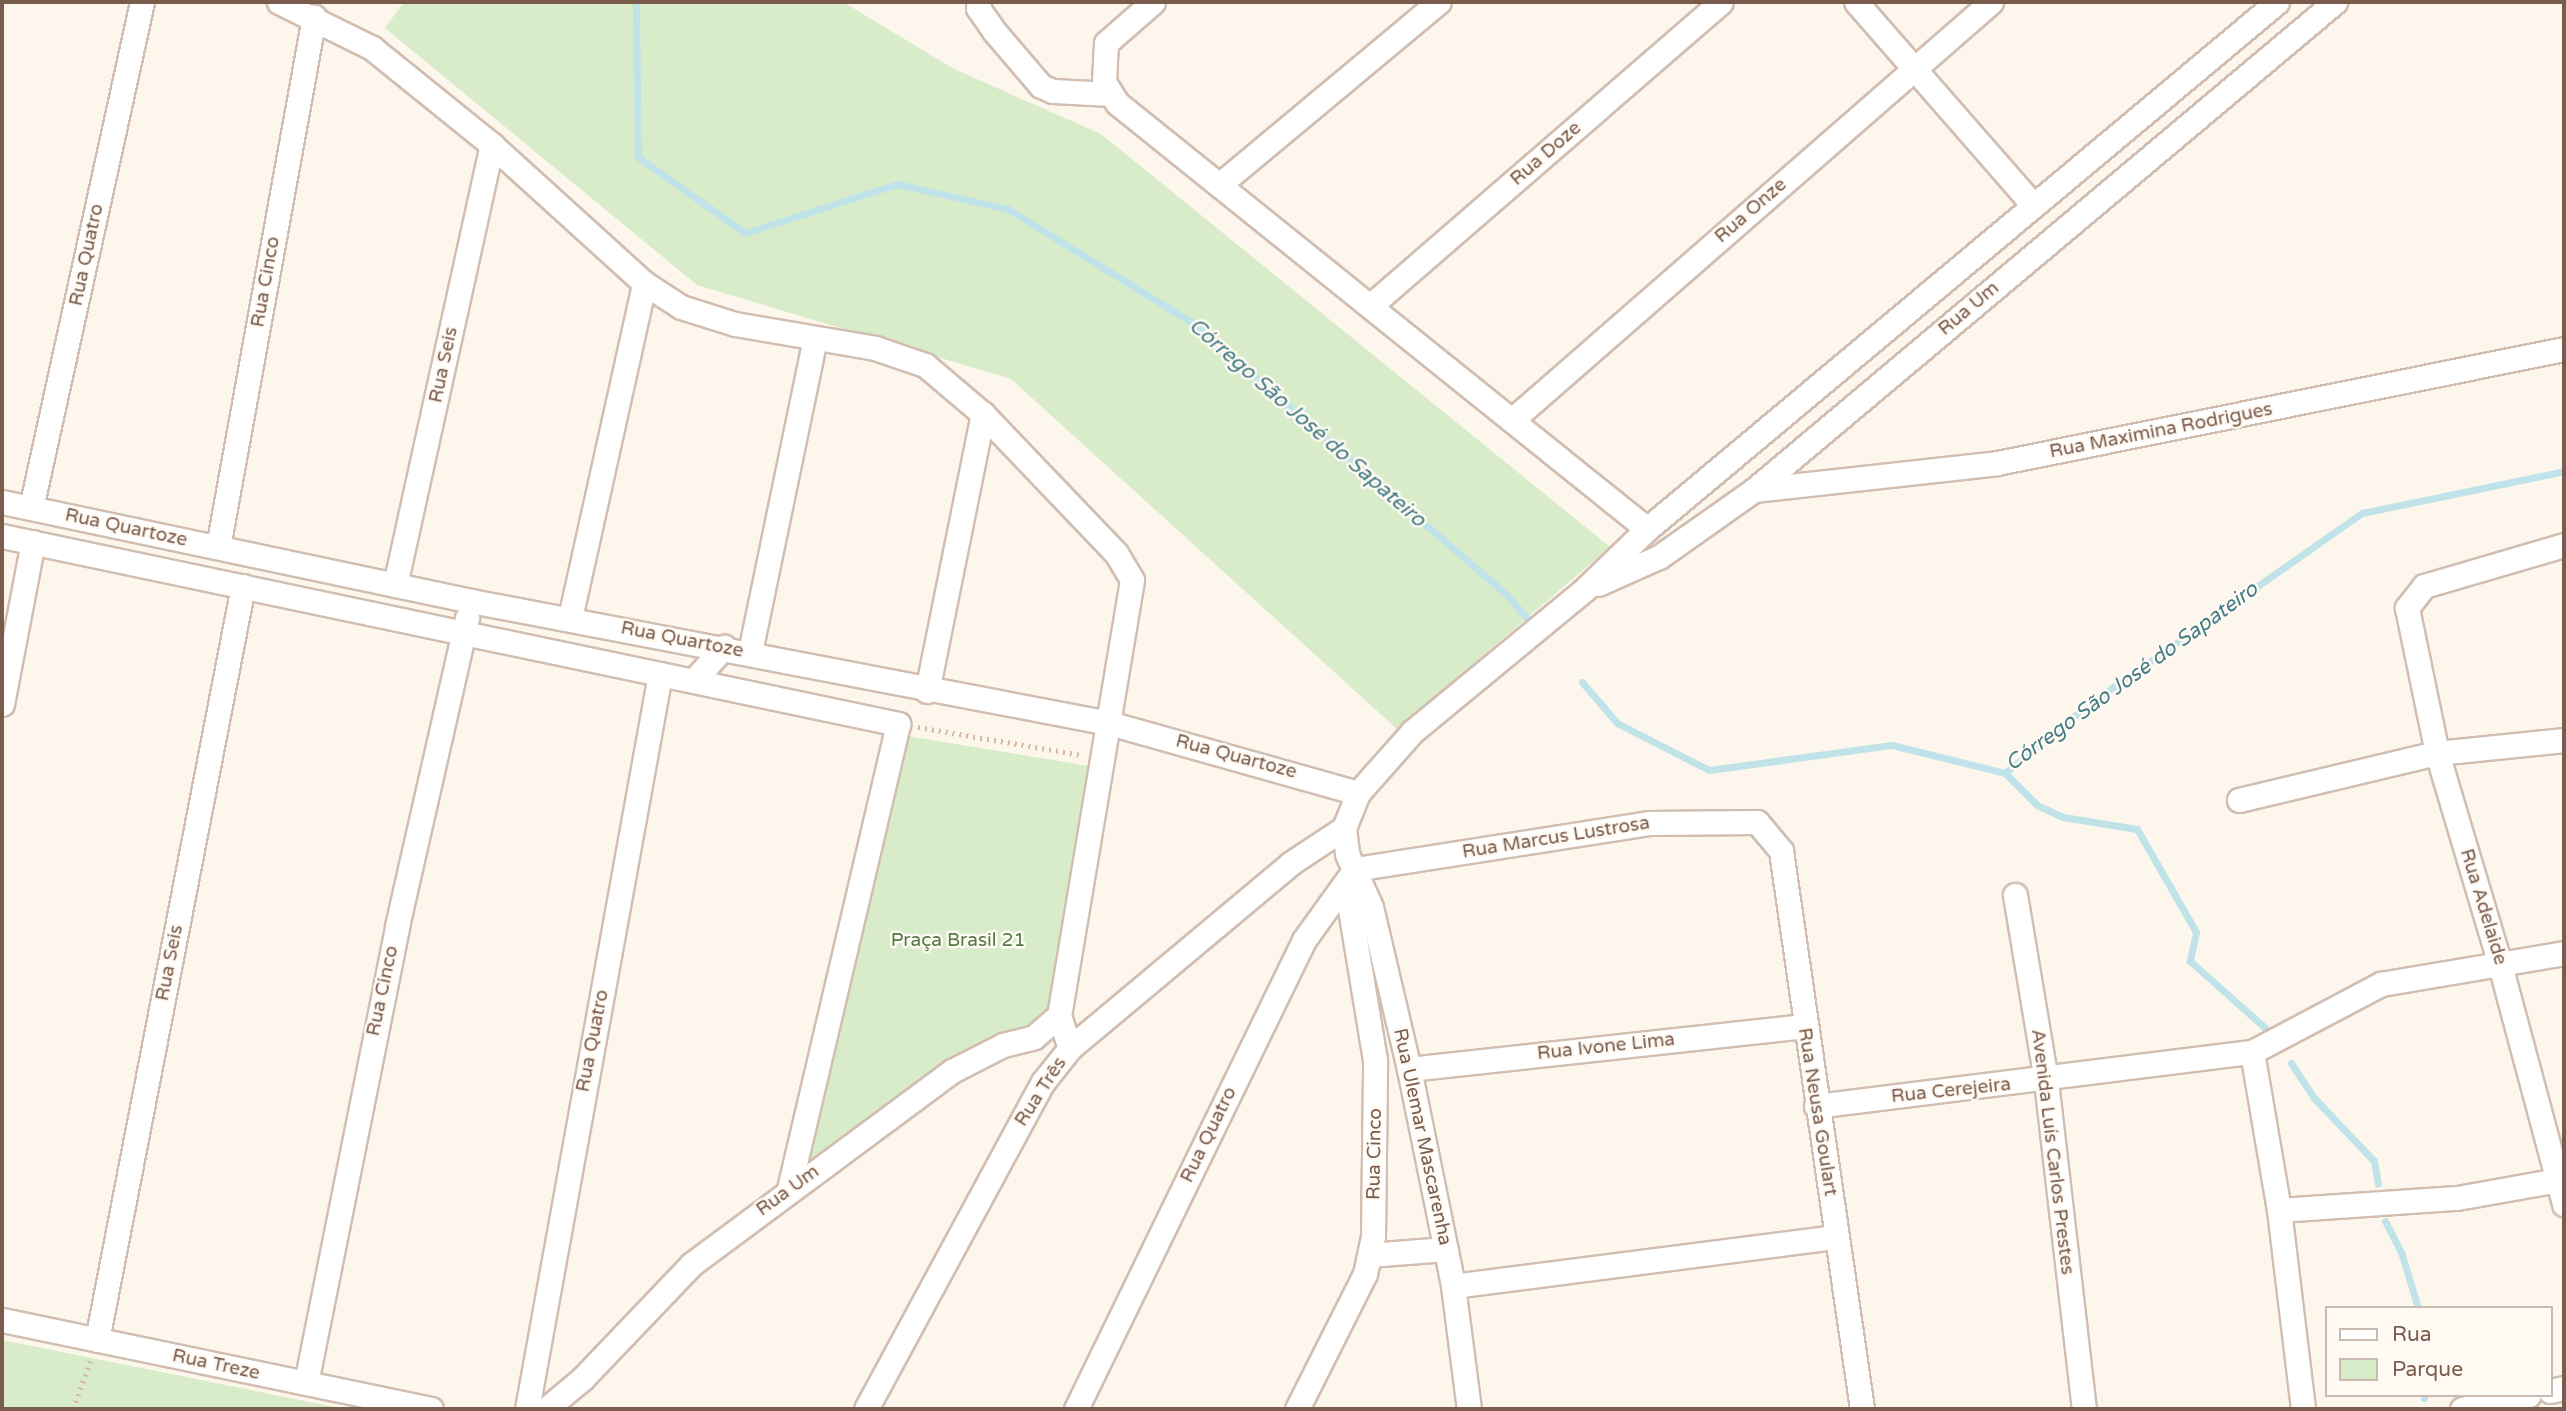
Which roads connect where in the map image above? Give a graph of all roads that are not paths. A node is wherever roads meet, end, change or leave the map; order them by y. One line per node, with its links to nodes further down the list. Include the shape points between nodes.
1 (142, 2): 25 (street, Rua Quatro)
2 (279, 2): 11 (street)
3 (979, 2): 13 (street, via 978,8 994,31 1041,86 1053,91)
4 (1153, 2): 13 (street, via 1106,43 1104,82)
5 (1439, 2): 15 (street)
6 (1721, 2): 18 (street, Rua Doze)
7 (1856, 2): 12 (street)
8 (1991, 2): 12 (street, Rua Onze)
9 (2277, 2): 16 (street, Rua Um)
10 (2334, 2): 23 (street, Rua Um)
11 (314, 17): 14 (street, via 372,48); 30 (street, Rua Cinco)
12 (1914, 68): 16 (street); 22 (street, Rua Onze)
13 (1111, 94): 15 (street)
14 (492, 145): 17 (street); 31 (street, Rua Seis)
15 (1219, 185): 18 (street)
16 (2033, 205): 26 (street, Rua Um)
17 (644, 283): 19 (street, via 681,307); 35 (street)
18 (1370, 306): 22 (street)
19 (815, 339): 21 (street, via 875,348 925,366); 39 (street)
20 (2564, 349): 23 (street, Rua Maximina Rodrigues, via 1997,463)
21 (983, 414): 43 (street); 45 (street, via 1116,553 1132,580)
22 (1512, 420): 26 (street)
23 (1754, 490): 33 (street, Rua Um, via 1659,557)
24 (2, 502): 25 (street, Rua Quartoze)
25 (31, 508): 30 (street, Rua Quartoze)
26 (1647, 529): 33 (street, Rua Um)
27 (2, 536): 28 (street, Rua Quartoze)
28 (33, 542): 32 (street, Rua Quartoze); 44 (street)
29 (2564, 545): 47 (street, Rua Adelaide, via 2424,586 2407,608)
30 (218, 547): 31 (street, Rua Quartoze)
31 (395, 585): 34 (street, Rua Quartoze)
32 (243, 586): 37 (street, Rua Quartoze); 72 (street, Rua Seis)
33 (1585, 589): 48 (street, Rua Um, via 1413,731)
34 (471, 601): 35 (street, Rua Quartoze); 37 (street, Rua Cinco)
35 (570, 618): 36 (street, Rua Quartoze)
36 (613, 626): 38 (street, Rua Quartoze); 40 (street)
37 (463, 632): 40 (street, Rua Quartoze); 73 (street, Rua Cinco, via 360,1101)
38 (724, 647): 39 (street, Rua Quartoze); 42 (street)
39 (750, 652): 43 (street, Rua Quartoze)
40 (607, 662): 41 (street, Rua Quartoze)
41 (660, 674): 42 (street, Rua Quartoze); 77 (street, Rua Quatro)
42 (694, 680): 64 (street, Rua Quartoze, via 898,724)
43 (927, 691): 45 (street, Rua Quartoze)
44 (2, 704)
45 (1110, 723): 48 (street, Rua Quartoze); 56 (street)
46 (2564, 740): 47 (street)
47 (2437, 753): 49 (street); 55 (street, Rua Adelaide)
48 (1358, 793): 51 (street, Rua Um)
49 (2239, 800)
50 (1757, 822): 52 (street, Rua Marcus Lustrosa, via 1648,823); 57 (street, Rua Neusa Goulart, via 1781,852)
51 (1344, 828): 52 (street); 58 (street, Rua Três, via 1291,863)
52 (1351, 876): 60 (street, Rua Ulemar Mascarenha, via 1371,907); 69 (street, Rua Cinco, via 1376,1060 1377,1152); 80 (street, Rua Quatro, via 1304,940)
53 (2015, 895): 61 (street, Avenida Luís Carlos Prestes)
54 (2564, 953): 55 (street, Rua Cerejeira)
55 (2499, 961): 59 (street, Rua Cerejeira, via 2381,984); 63 (street, Rua Adelaide)
56 (1059, 1014): 58 (street); 64 (street, Rua Um, via 1034,1037 1003,1045 952,1071)
57 (1803, 1026): 60 (street, Rua Ivone Lima); 62 (street, Rua Neusa Goulart)
58 (1070, 1048): 79 (street, Rua Três, via 1043,1082)
59 (2252, 1052): 61 (street, Rua Cerejeira); 66 (street)
60 (1409, 1069): 68 (street, Rua Ulemar Mascarenha)
61 (2046, 1081): 62 (street, Rua Cerejeira); 83 (street, Avenida Luís Carlos Prestes)
62 (1816, 1106): 67 (street, Rua Neusa Goulart)
63 (2561, 1179): 65 (street, Rua Adelaide); 66 (street, via 2457,1198)
64 (789, 1189): 78 (street, Rua Um, via 692,1264 582,1380)
65 (2564, 1204)
66 (2279, 1210): 84 (street)
67 (1836, 1237): 70 (street); 82 (street, Rua Neusa Goulart)
68 (1446, 1249): 69 (street); 70 (street, Rua Ulemar Mascarenha)
69 (1369, 1255): 81 (street, Rua Cinco, via 1354,1298)
70 (1453, 1286): 75 (street, Rua Ulemar Mascarenha)
71 (2, 1320): 72 (street, Rua Treze)
72 (97, 1340): 73 (street, Rua Treze)
73 (306, 1383): 76 (street, Rua Treze)
74 (2519, 1397): 85 (street)
75 (1466, 1405)
76 (431, 1409)
77 (527, 1409)
78 (546, 1409)
79 (866, 1409)
80 (1076, 1409)
81 (1297, 1409)
82 (1862, 1409)
83 (2084, 1409)
84 (2303, 1409)
85 (2462, 1409)

